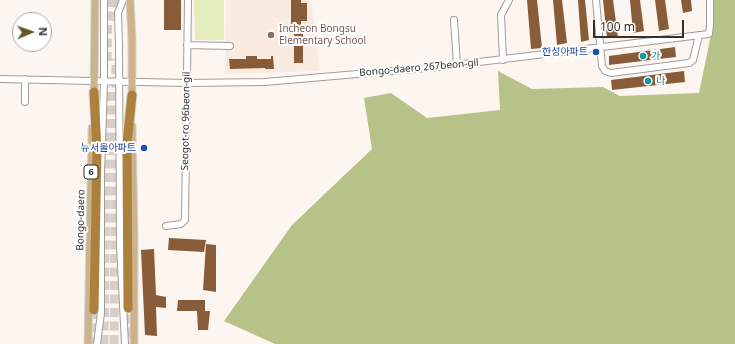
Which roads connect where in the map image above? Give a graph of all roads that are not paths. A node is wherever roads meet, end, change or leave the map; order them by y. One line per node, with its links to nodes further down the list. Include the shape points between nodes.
1 (95, 0): 18 (main road, Bongo-daero / 6)
2 (104, 0): 19 (street)
3 (123, 0): 20 (street, via 118,13)
4 (130, 0): 21 (main road)
5 (188, 0): 11 (street, Seogot-ro 96beon-gil)
6 (509, 0): 14 (street, via 501,15)
7 (596, 0): 13 (street)
8 (710, 0): 10 (street, via 709,34)
9 (454, 20): 15 (street)
10 (699, 35): 13 (street, Bongo-daero 267beon-gil); 13 (street, via 693,60 689,63 612,73 605,71 602,66)
11 (187, 45): 12 (street); 22 (street, Seogot-ro 96beon-gil)
12 (230, 46)
13 (600, 48): 14 (street, Bongo-daero 267beon-gil)
14 (503, 60): 15 (street, Bongo-daero 267beon-gil)
15 (457, 65): 22 (street, Bongo-daero 267beon-gil, via 265,82)
16 (0, 79): 17 (street, Bongo-daero 267beon-gil)
17 (25, 79): 18 (street, Bongo-daero 267beon-gil); 25 (street)
18 (94, 81): 19 (street, Bongo-daero 267beon-gil); 23 (main road, Bongo-daero / 6)
19 (104, 81): 20 (street, Bongo-daero 267beon-gil); 30 (street, via 101,313)
20 (120, 81): 21 (street, Bongo-daero 267beon-gil); 31 (street, via 120,246)
21 (131, 81): 22 (street, Bongo-daero 267beon-gil); 24 (main road)
22 (187, 83): 26 (street, Seogot-ro 96beon-gil, via 185,220 181,224)
23 (94, 92): 28 (highway, via 97,150); 29 (main road, Bongo-daero / 6)
24 (132, 95): 27 (highway, via 127,142); 32 (main road)
25 (25, 102)
26 (166, 226)
27 (128, 308)
28 (94, 310)
29 (88, 344)
30 (97, 344)
31 (125, 344)
32 (134, 344)

